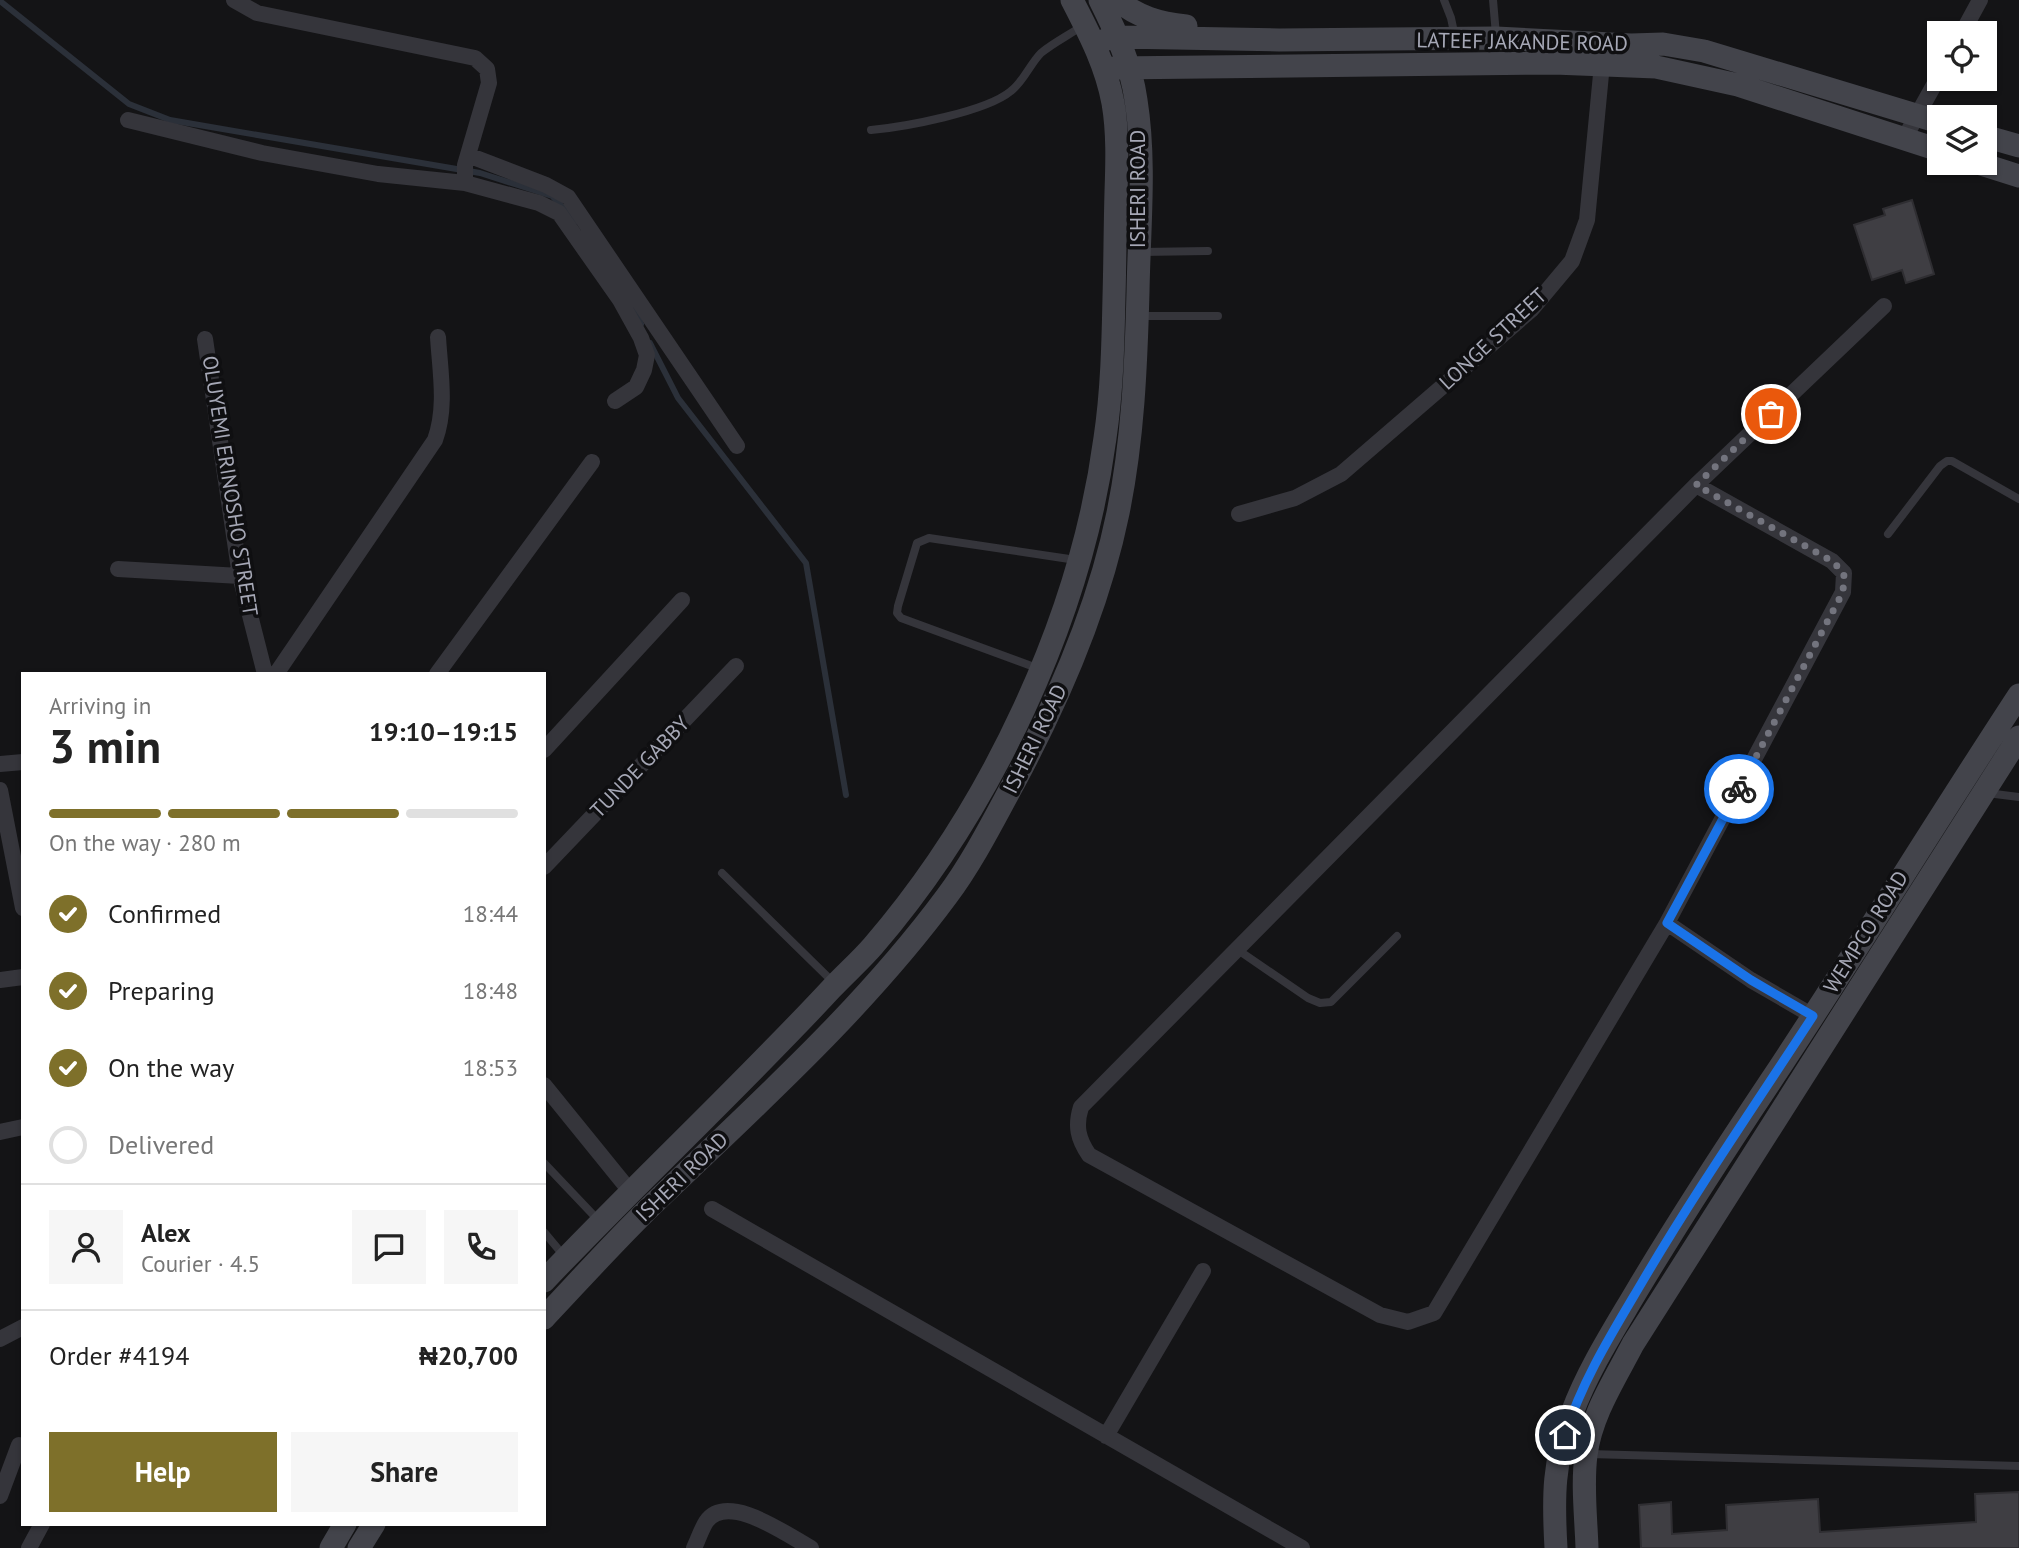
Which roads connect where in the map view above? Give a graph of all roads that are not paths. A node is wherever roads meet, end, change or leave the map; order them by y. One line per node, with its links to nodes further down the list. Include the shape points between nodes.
1 (234, 0): 25 (street, via 257,13 475,58 487,69 489,83)
2 (1072, 0): 9 (main road, ISHERI ROAD)
3 (1100, 0): 10 (main road, ISHERI ROAD)
4 (1117, 0): 12 (main road, via 1158,22)
5 (1444, 0): 13 (lane)
6 (1493, 0): 11 (lane)
7 (1980, 0): 8 (street)
8 (1969, 21)
9 (1090, 33): 10 (main road, LATEEF JAKANDE ROAD); 16 (main road, ISHERI ROAD); 20 (lane, via 1040,54 1022,82 996,100 917,124)
10 (1119, 37): 12 (main road, LATEEF JAKANDE ROAD); 15 (main road, ISHERI ROAD)
11 (1496, 38): 13 (main road, LATEEF JAKANDE ROAD); 17 (main road, LATEEF JAKANDE ROAD, via 1662,44 1704,51)
12 (1279, 40): 13 (main road, LATEEF JAKANDE ROAD)
13 (1456, 40)
14 (1602, 64): 15 (main road, LATEEF JAKANDE ROAD); 21 (main road, LATEEF JAKANDE ROAD, via 1656,67 1738,85); 40 (street, LONGE STREET, via 1587,220 1572,261 1531,310 1341,474 1295,498)
15 (1128, 66): 16 (main road, LATEEF JAKANDE ROAD); 29 (main road, ISHERI ROAD, via 1140,154)
16 (1104, 69): 42 (main road, ISHERI ROAD, via 1113,104 1117,154 1112,377 1093,508)
17 (1927, 119)
18 (128, 120): 25 (street, via 262,153 378,174)
19 (1927, 120): 21 (street)
20 (871, 130)
21 (1904, 139): 23 (main road, LATEEF JAKANDE ROAD)
22 (1997, 140): 24 (main road)
23 (1927, 146)
24 (2019, 146)
25 (466, 169): 35 (street, via 559,213 620,300 647,355 636,387); 36 (street, via 546,185 568,197)
26 (1997, 169): 27 (main road)
27 (2019, 176)
28 (1208, 251): 29 (lane)
29 (1138, 252): 31 (main road, ISHERI ROAD)
30 (1884, 306): 38 (street)
31 (1137, 316): 32 (lane); 82 (main road, ISHERI ROAD, via 1129,443 1103,572 1082,639 1048,718 994,820 948,895 891,964 805,1058 647,1210)
32 (1218, 316)
33 (438, 337): 49 (street, via 442,408 435,440)
34 (205, 339): 44 (street, OLUYEMI ERINOSHO STREET)
35 (615, 401)
36 (737, 446)
37 (592, 462): 50 (street)
38 (1696, 485): 62 (street, via 1832,561 1844,573 1844,583); 64 (street)
39 (2019, 499): 41 (lane, via 1947,461)
40 (1239, 514)
41 (1888, 534)
42 (1079, 561): 47 (main road, ISHERI ROAD); 47 (lane, via 929,538 917,543 898,606 901,618)
43 (118, 569): 44 (street)
44 (240, 576): 48 (street, OLUYEMI ERINOSHO STREET)
45 (682, 600): 53 (street)
46 (736, 666): 59 (street, TUNDE GABBY)
47 (1041, 670): 67 (main road, ISHERI ROAD, via 1008,742 927,878 872,948)
48 (264, 672)
49 (277, 672)
50 (438, 672)
51 (2019, 695): 68 (main road, WEMPCO ROAD)
52 (2019, 737): 57 (main road, WEMPCO ROAD)
53 (546, 748)
54 (21, 762): 55 (street)
55 (0, 764)
56 (0, 790): 61 (street)
57 (1984, 792): 58 (lane); 76 (main road, WEMPCO ROAD)
58 (2019, 797)
59 (546, 865)
60 (722, 873): 67 (lane)
61 (21, 898)
62 (1667, 923): 64 (street, via 1434,1313 1408,1322 1380,1315 1228,1233 1089,1155 1079,1141 1081,1107); 68 (street)
63 (1397, 936): 64 (lane, via 1331,1002 1320,1003)
64 (1238, 950)
65 (21, 977): 66 (street)
66 (0, 980)
67 (835, 984): 73 (main road, ISHERI ROAD)
68 (1813, 1016): 74 (main road, WEMPCO ROAD)
69 (546, 1087): 73 (street)
70 (21, 1127): 71 (street)
71 (0, 1132)
72 (546, 1165): 77 (lane)
73 (630, 1191): 77 (main road, ISHERI ROAD)
74 (1688, 1205): 76 (main road); 99 (main road, WEMPCO ROAD, via 1602,1349 1572,1412 1557,1458 1553,1497)
75 (712, 1209): 85 (street)
76 (1712, 1219): 87 (main road, WEMPCO ROAD, via 1633,1344 1596,1417)
77 (600, 1223): 79 (main road, ISHERI ROAD)
78 (546, 1234): 79 (lane)
79 (566, 1258): 81 (main road, ISHERI ROAD)
80 (1203, 1271): 85 (street)
81 (546, 1279)
82 (546, 1316)
83 (21, 1329): 84 (street)
84 (0, 1339)
85 (1107, 1436): 98 (street)
86 (19, 1444): 89 (street)
87 (1586, 1454): 88 (lane); 100 (main road, WEMPCO ROAD)
88 (2019, 1466)
89 (0, 1496)
90 (41, 1526): 93 (street)
91 (344, 1526): 94 (main road)
92 (372, 1526): 95 (main road)
93 (29, 1548)
94 (331, 1548)
95 (359, 1548)
96 (694, 1548): 97 (street, via 707,1520 726,1510 746,1513)
97 (811, 1548)
98 (1302, 1548)
99 (1556, 1548)
100 (1587, 1548)

